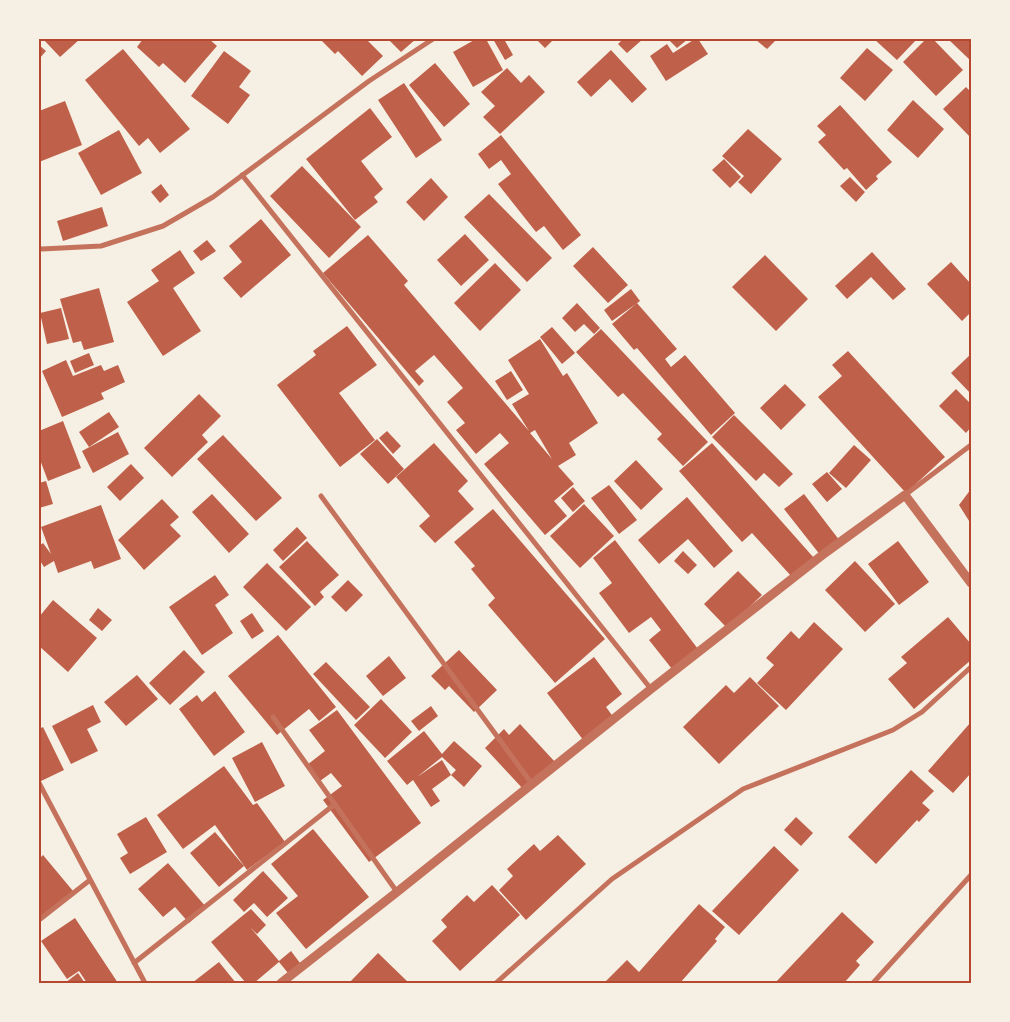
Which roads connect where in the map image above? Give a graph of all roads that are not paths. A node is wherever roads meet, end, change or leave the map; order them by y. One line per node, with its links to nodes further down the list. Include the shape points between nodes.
1 (433, 39): 2 (street, via 369,81)
2 (242, 175): 3 (street, via 213,197 163,226 102,246); 9 (street)
3 (39, 248)
4 (971, 445): 6 (street)
5 (320, 496): 12 (street)
6 (905, 496): 7 (street); 9 (street, via 825,553)
7 (971, 583)
8 (971, 667): 21 (street, via 922,712 893,730 743,789 612,879)
9 (651, 689): 12 (street)
10 (273, 717): 13 (street)
11 (39, 783): 15 (street)
12 (532, 784): 16 (street)
13 (335, 804): 16 (street); 18 (street)
14 (971, 875): 22 (street)
15 (90, 880): 17 (street); 18 (street)
16 (397, 892): 20 (street)
17 (39, 920)
18 (134, 964): 19 (street)
19 (145, 983)
20 (281, 983)
21 (496, 983)
22 (873, 983)

